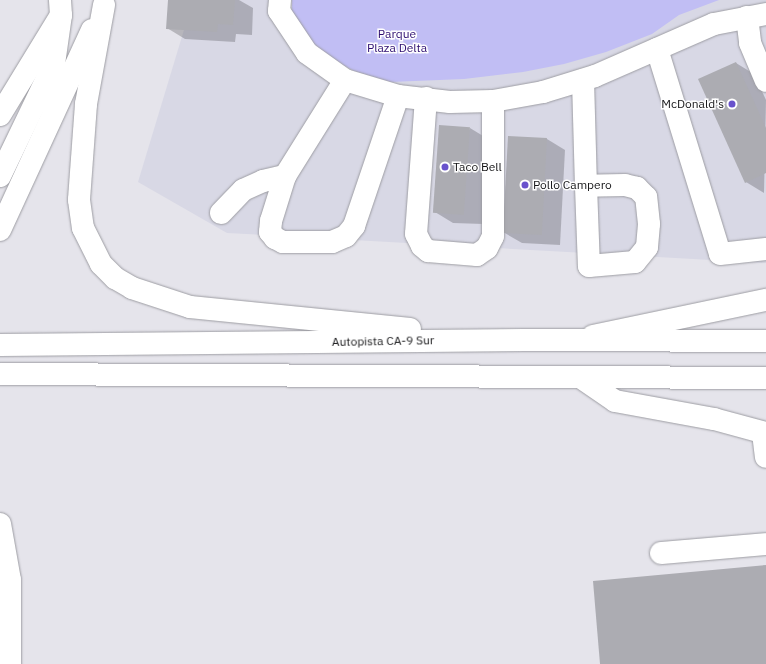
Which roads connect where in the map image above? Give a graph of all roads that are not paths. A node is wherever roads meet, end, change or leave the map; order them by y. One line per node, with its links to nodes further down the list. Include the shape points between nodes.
1 (280, 0): 7 (main road, via 279,11 307,53)
2 (105, 2): 6 (main road); 21 (main road, via 86,104 79,200 83,228 93,251 115,278 163,300 190,307)
3 (60, 8): 6 (main road); 13 (main road)
4 (756, 16): 5 (main road, via 714,24); 9 (main road, via 750,43)
5 (657, 49): 8 (main road); 19 (main road, via 720,254)
6 (63, 68): 14 (main road); 18 (main road)
7 (345, 80): 10 (main road); 15 (main road)
8 (583, 80): 12 (main road, via 542,92); 16 (main road)
9 (766, 81)
10 (398, 96): 11 (main road); 15 (main road, via 354,226 346,236 332,242 283,242 275,238 270,232 271,222)
11 (426, 98): 12 (main road, via 450,102); 12 (main road, via 416,234 422,246 428,251 477,255 487,248 493,236)
12 (493, 101)
13 (0, 115)
14 (0, 176)
15 (285, 176): 17 (main road, via 263,181 243,190)
16 (586, 186)
17 (221, 213)
18 (0, 230)
19 (766, 249)
20 (766, 300): 22 (main road)
21 (524, 340): 22 (main road, Autopista CA-9 Sur); 24 (main road, Autopista CA-9 Sur)
22 (569, 340): 23 (main road, Autopista CA-9 Sur)
23 (766, 341)
24 (0, 345)
25 (0, 374): 26 (main road)
26 (580, 377): 27 (main road); 28 (main road, via 615,401 714,419)
27 (766, 378)
28 (765, 433): 29 (main road)
29 (766, 457)
30 (0, 524): 33 (main road, via 10,580)
31 (766, 544): 32 (main road)
32 (661, 553)
33 (10, 664)

